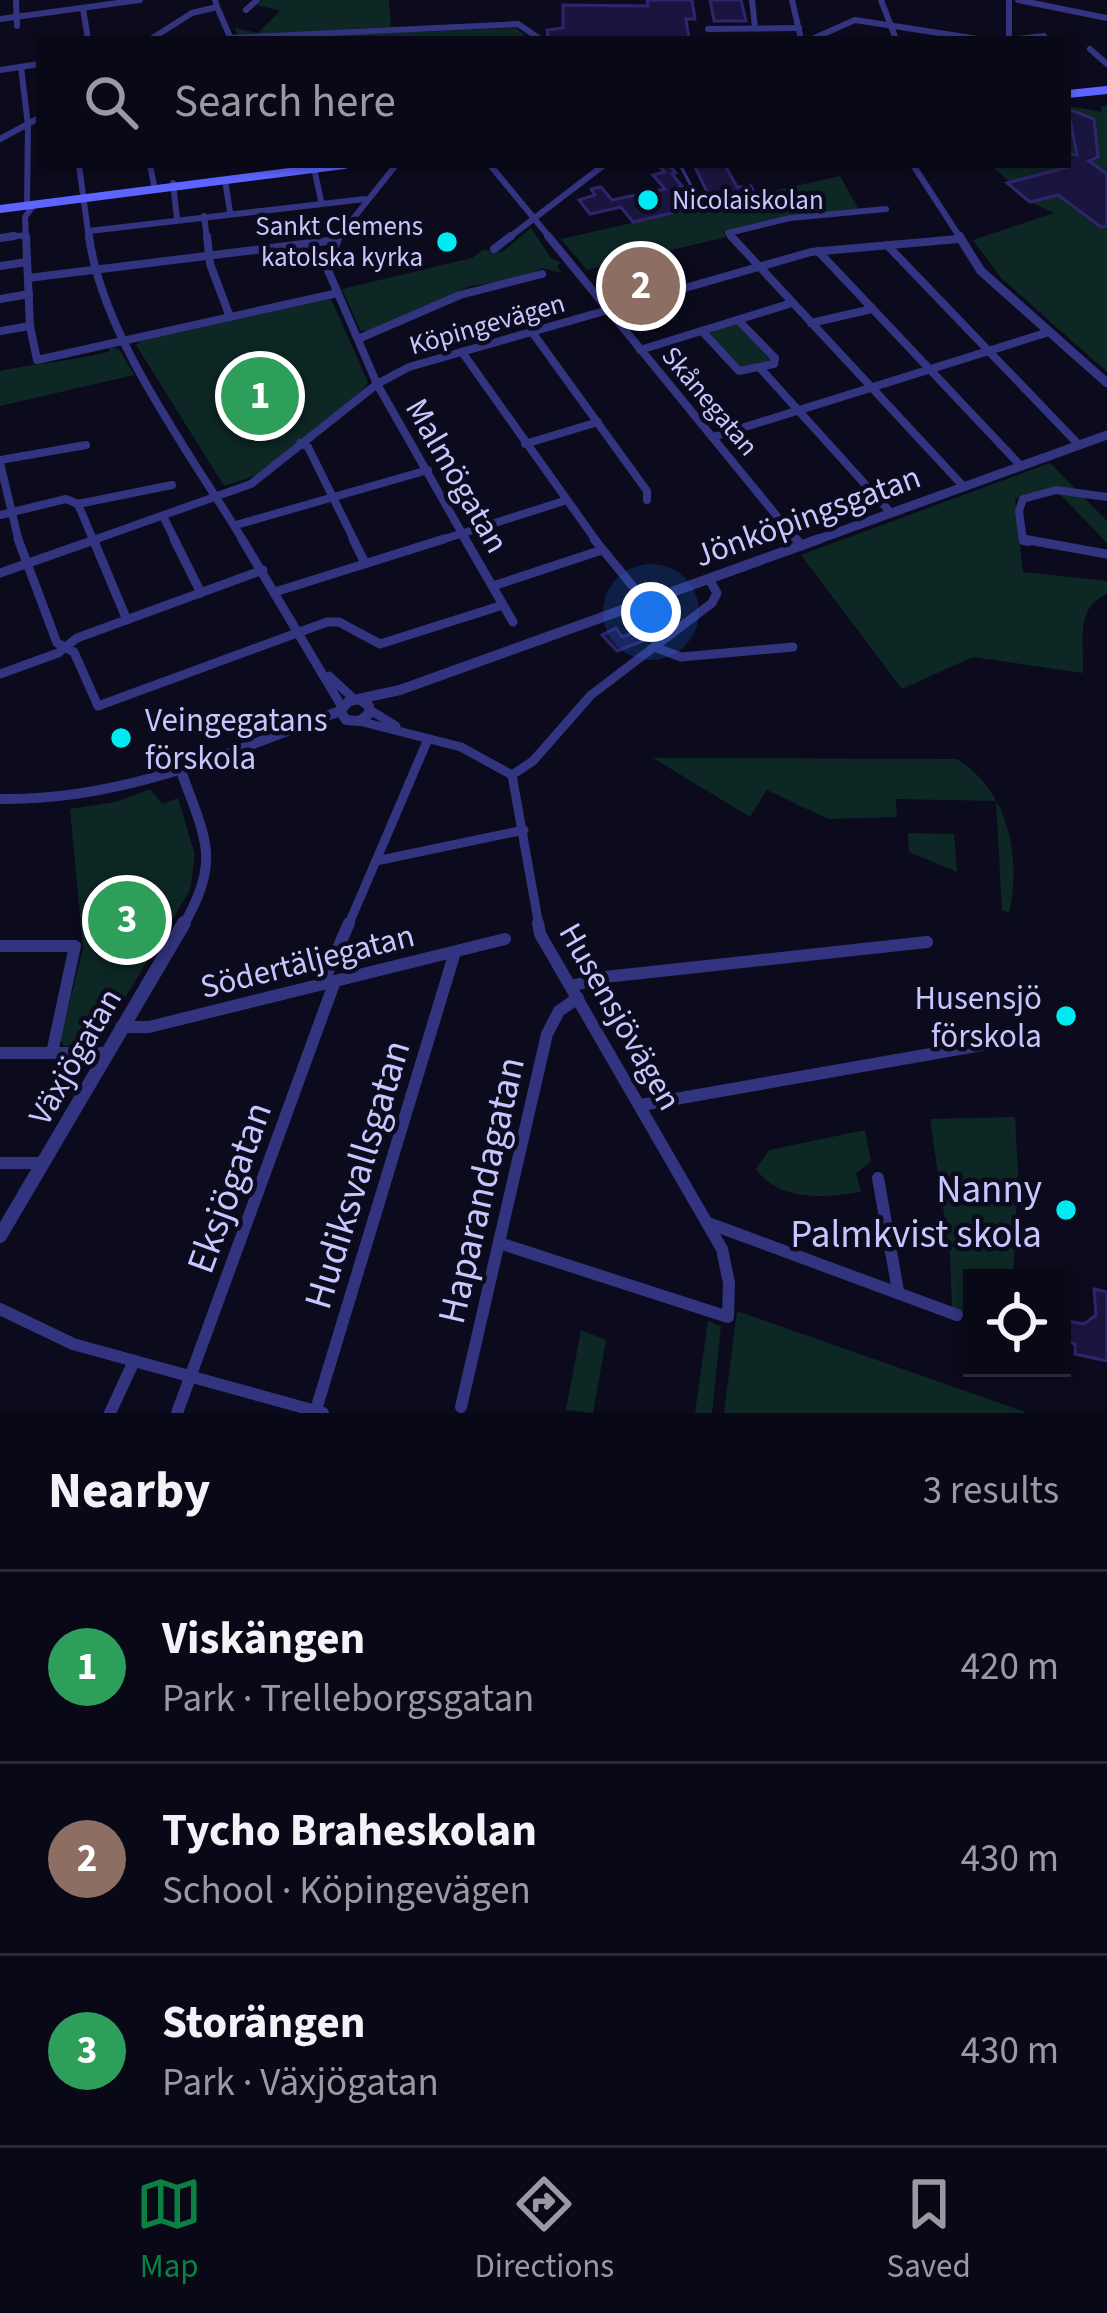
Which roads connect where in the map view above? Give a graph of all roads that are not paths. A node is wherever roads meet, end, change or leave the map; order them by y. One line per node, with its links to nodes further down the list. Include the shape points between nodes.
1 (16, 0): 13 (street)
2 (140, 0): 9 (street)
3 (257, 0): 10 (street)
4 (752, 0): 15 (street)
5 (792, 0): 16 (street)
6 (881, 0): 14 (street)
7 (1013, 0): 11 (street); 27 (street)
8 (216, 4): 19 (street); 20 (street)
9 (83, 9): 13 (street); 18 (street)
10 (246, 10)
11 (1107, 18)
12 (0, 19): 13 (street)
13 (17, 22)
14 (891, 26): 24 (street, via 851,20); 25 (street); 26 (street)
15 (755, 28): 16 (street); 17 (street)
16 (799, 28): 23 (street)
17 (708, 29)
18 (88, 36)
19 (156, 36)
20 (229, 36)
21 (293, 36): 22 (street, via 524,25)
22 (537, 36)
23 (800, 36)
24 (818, 36)
25 (895, 36)
26 (958, 36)
27 (1013, 36)
28 (1090, 49): 29 (street)
29 (1107, 64)
30 (36, 65): 31 (street)
31 (21, 68): 32 (street); 36 (street)
32 (0, 70)
33 (1107, 88): 34 (main road)
34 (1071, 91)
35 (36, 120): 36 (street)
36 (28, 125): 37 (street); 55 (street)
37 (0, 139)
38 (79, 168): 50 (street)
39 (151, 168): 49 (street)
40 (301, 168): 47 (main road)
41 (314, 168): 52 (street)
42 (393, 168): 51 (street)
43 (495, 168): 60 (street, Skånegatan)
44 (600, 168): 60 (street)
45 (682, 168): 53 (street)
46 (915, 168): 64 (street)
47 (223, 174): 48 (main road); 57 (street)
48 (173, 184): 49 (main road); 50 (main road); 59 (street)
49 (154, 185): 50 (main road)
50 (84, 197): 55 (main road); 61 (street)
51 (365, 200): 52 (street); 65 (street)
52 (322, 201): 57 (street)
53 (702, 206)
54 (0, 207): 55 (main road)
55 (28, 207): 62 (street)
56 (886, 209): 72 (street, via 728,233)
57 (230, 212): 58 (street)
58 (203, 216): 59 (street); 69 (street)
59 (177, 219): 61 (street)
60 (535, 220): 67 (street); 81 (street, Skånegatan)
61 (89, 231): 73 (street)
62 (26, 235): 63 (street); 70 (street)
63 (0, 238)
64 (958, 239): 66 (street, Köpingevägen); 89 (street)
65 (336, 240): 69 (street); 76 (street, Malmögatan, via 327,261)
66 (887, 244): 68 (street, Köpingevägen); 93 (street)
67 (494, 250)
68 (818, 251): 72 (street, Köpingevägen); 80 (street)
69 (208, 254): 73 (street); 82 (street)
70 (27, 262): 71 (street); 75 (street)
71 (0, 266)
72 (760, 267): 79 (street); 81 (street, Köpingevägen)
73 (93, 269): 75 (street); 91 (street)
74 (542, 274): 90 (street, via 455,296)
75 (28, 278): 77 (street)
76 (338, 293): 82 (street); 90 (street, Malmögatan)
77 (29, 294): 78 (street); 85 (street)
78 (0, 299)
79 (792, 303): 83 (street); 84 (street)
80 (872, 309): 84 (street); 96 (street)
81 (609, 311): 88 (street, Köpingevägen); 92 (street, Skånegatan)
82 (230, 317): 91 (street)
83 (738, 320): 87 (street); 95 (street, via 776,360)
84 (811, 322): 99 (street)
85 (30, 326): 86 (street); 91 (street, via 38,360)
86 (0, 331)
87 (702, 331): 92 (street); 95 (street, via 737,370)
88 (532, 332): 94 (street, Köpingevägen); 101 (street)
89 (1049, 332): 93 (street); 98 (street)
90 (358, 339): 97 (street, Malmögatan)
91 (124, 341): 113 (street)
92 (640, 350): 103 (street, Skånegatan)
93 (988, 350): 96 (street); 107 (street)
94 (462, 352): 97 (street, Köpingevägen); 105 (street)
95 (760, 368): 100 (street)
96 (929, 368): 99 (street); 109 (street)
97 (377, 383): 104 (street, Köpingevägen); 110 (street, Malmögatan)
98 (1107, 383)
99 (871, 386): 100 (street); 112 (street)
100 (797, 410): 103 (street); 120 (street)
101 (598, 422): 105 (street); 117 (street)
102 (1107, 435): 107 (street, Jönköpingsgatan)
103 (712, 437): 125 (street, Skånegatan)
104 (300, 443): 113 (street, Köpingevägen, via 256,482); 114 (street)
105 (525, 444): 116 (street)
106 (86, 445): 108 (street)
107 (1079, 446): 109 (street, Jönköpingsgatan)
108 (0, 461): 119 (street)
109 (1021, 466): 112 (street, Jönköpingsgatan)
110 (428, 470): 114 (street); 123 (street, Malmögatan)
111 (172, 485): 118 (street)
112 (964, 487): 120 (street, Jönköpingsgatan)
113 (219, 496): 121 (street, Köpingevägen); 122 (street)
114 (334, 496): 122 (street); 128 (street)
115 (1107, 496): 127 (street, via 1044,492 1020,501 1023,541)
116 (564, 500): 123 (street); 126 (street)
117 (647, 500)
118 (78, 504): 119 (street); 124 (street)
119 (5, 513): 129 (street)
120 (891, 513): 125 (street, Jönköpingsgatan)
121 (163, 516): 124 (street, Köpingevägen); 136 (street)
122 (236, 525): 130 (street)
123 (464, 532): 128 (street); 133 (street, Malmögatan)
124 (93, 541): 129 (street, Köpingevägen); 138 (street)
125 (802, 545): 132 (street, Jönköpingsgatan)
126 (602, 550): 133 (street); 134 (street)
127 (1107, 554)
128 (365, 563): 135 (street)
129 (26, 564): 131 (street, Köpingevägen); 141 (street, via 57,643)
130 (263, 570): 135 (street); 136 (street)
131 (0, 572)
132 (709, 579): 142 (street, via 715,600); 145 (street, Jönköpingsgatan)
133 (496, 585): 137 (street, Malmögatan)
134 (635, 589)
135 (275, 592): 140 (street)
136 (201, 593): 138 (street)
137 (503, 605): 139 (street, Malmögatan); 140 (street, via 382,644 336,621)
138 (127, 620): 141 (street)
139 (513, 622)
140 (297, 632): 141 (street, via 96,705); 145 (street)
141 (66, 646): 144 (street)
142 (655, 647): 143 (street, via 676,657); 148 (street, via 579,705)
143 (793, 647)
144 (0, 674)
145 (355, 709): 146 (street); 147 (street)
146 (428, 739): 148 (street); 151 (street, Eksjögatan)
147 (180, 768): 149 (street, via 83,798); 158 (street, Växjögatan, via 209,870 196,906)
148 (512, 775): 150 (street, Husensjövägen)
149 (0, 799)
150 (524, 830): 151 (street); 157 (street, Husensjövägen, via 538,929)
151 (376, 861): 156 (street, Eksjögatan)
152 (505, 939): 155 (street, Södertäljegatan)
153 (927, 942): 157 (street, via 605,977)
154 (0, 946): 161 (street, via 75,946)
155 (455, 952): 156 (street, Södertäljegatan); 176 (street, Hudiksvallsgatan)
156 (329, 982): 158 (street, Södertäljegatan); 174 (street, Eksjögatan)
157 (574, 992): 163 (street, Husensjövägen); 169 (street, Haparandagatan, via 547,1034)
158 (122, 1027): 162 (street, Växjögatan)
159 (999, 1042): 163 (street)
160 (0, 1053): 161 (street)
161 (52, 1053): 162 (street)
162 (107, 1053): 165 (street, Växjögatan)
163 (641, 1105): 167 (street, Husensjövägen)
164 (0, 1163): 165 (street)
165 (43, 1163): 168 (street, Växjögatan)
166 (878, 1178): 170 (street)
167 (708, 1223): 169 (street, Husensjövägen, via 728,1268 728,1317); 170 (street)
168 (0, 1236)
169 (500, 1243): 175 (street, Haparandagatan)
170 (898, 1292): 172 (street)
171 (0, 1309): 173 (street)
172 (956, 1315)
173 (134, 1361): 174 (street); 177 (street)
174 (191, 1376): 176 (street); 178 (street, Eksjögatan)
175 (461, 1407)
176 (318, 1412)
177 (110, 1413)
178 (177, 1413)

